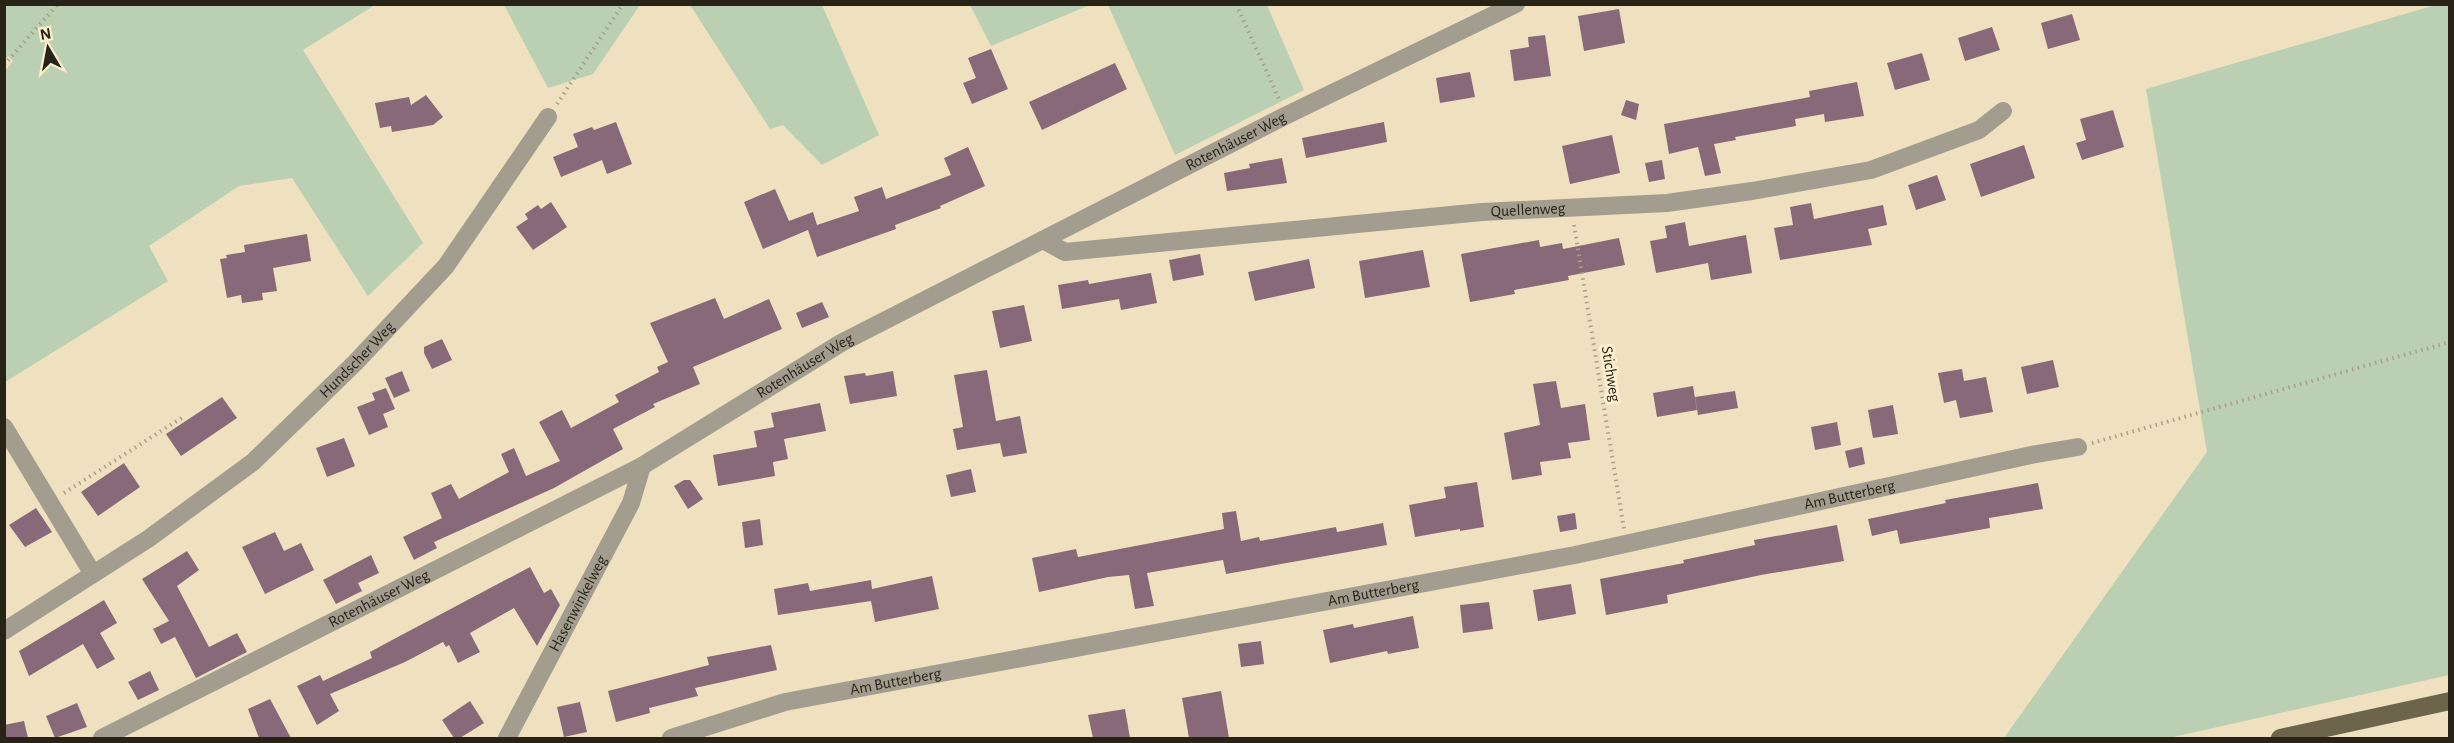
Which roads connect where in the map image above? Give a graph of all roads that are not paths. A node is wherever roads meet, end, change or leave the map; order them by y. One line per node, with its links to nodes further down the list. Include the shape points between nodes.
1 (1516, 4): 4 (street, Rotenhäuser Weg)
2 (2003, 111): 4 (street, Quellenweg, via 1979,130 1871,170 1667,203 1482,212 1065,252)
3 (548, 117): 8 (street, Hundscher Weg, via 446,266 355,363 253,462)
4 (1043, 240): 7 (street, Rotenhäuser Weg, via 841,343)
5 (4, 427): 8 (street)
6 (2078, 447): 13 (street, Am Butterberg, via 1627,544 785,702)
7 (642, 466): 11 (street, Rotenhäuser Weg); 12 (street, Hasenwinkelweg, via 631,503)
8 (93, 574): 9 (street, Hundscher Weg)
9 (4, 631)
10 (2450, 701): 14 (main road)
11 (102, 738)
12 (507, 738)
13 (671, 738)
14 (2280, 738)

